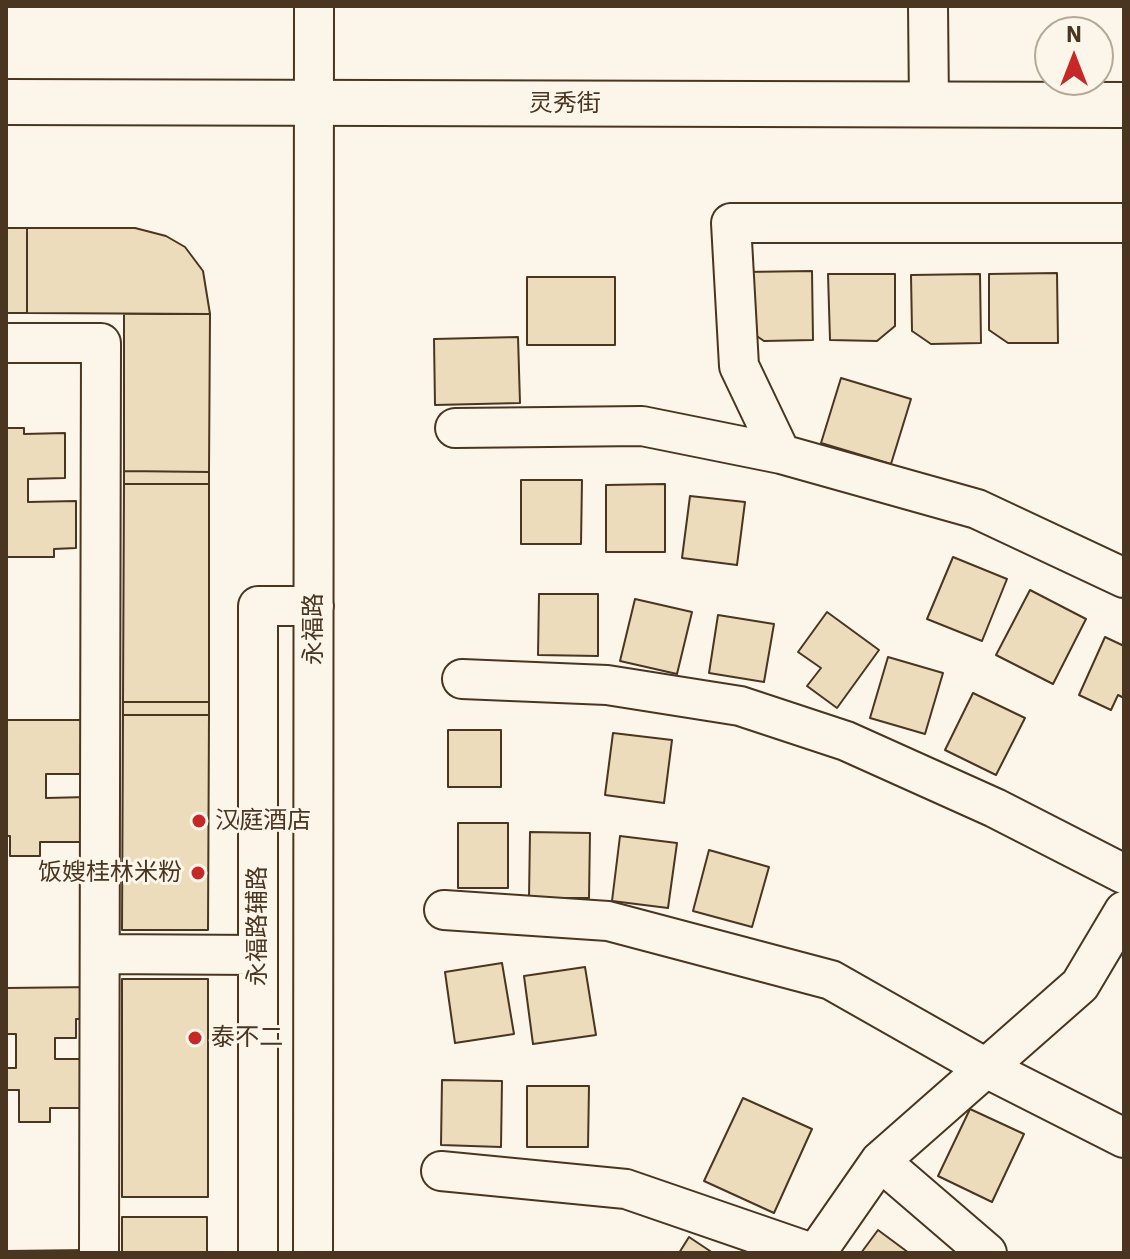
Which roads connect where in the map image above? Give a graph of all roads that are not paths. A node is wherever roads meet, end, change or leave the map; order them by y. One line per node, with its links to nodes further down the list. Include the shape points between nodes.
1 (314, 6): 4 (street, 永福路)
2 (928, 6): 5 (street)
3 (6, 102): 4 (main road, 灵秀街)
4 (314, 103): 5 (main road, 灵秀街); 12 (street, 永福路)
5 (929, 104): 6 (main road, 灵秀街)
6 (1124, 105)
7 (1124, 223): 10 (street, via 731,223 739,366)
8 (6, 343): 17 (street, via 101,343)
9 (455, 428): 10 (street, via 642,426)
10 (781, 454): 11 (street, via 977,509)
11 (1124, 578)
12 (314, 606): 18 (street, 永福路辅路, via 258,606); 25 (street, 永福路)
13 (462, 679): 14 (street, via 607,685 740,706 846,741)
14 (1124, 874)
15 (444, 910): 19 (street, via 608,921 831,980)
16 (1124, 911): 19 (street, via 1080,985)
17 (100, 954): 18 (street); 23 (street)
18 (258, 955): 24 (street, 永福路辅路)
19 (986, 1068): 20 (street); 21 (street)
20 (1124, 1138)
21 (880, 1161): 26 (street); 27 (street)
22 (441, 1171): 26 (street, via 626,1189)
23 (99, 1253)
24 (258, 1253)
25 (313, 1253)
26 (814, 1253)
27 (987, 1253)

